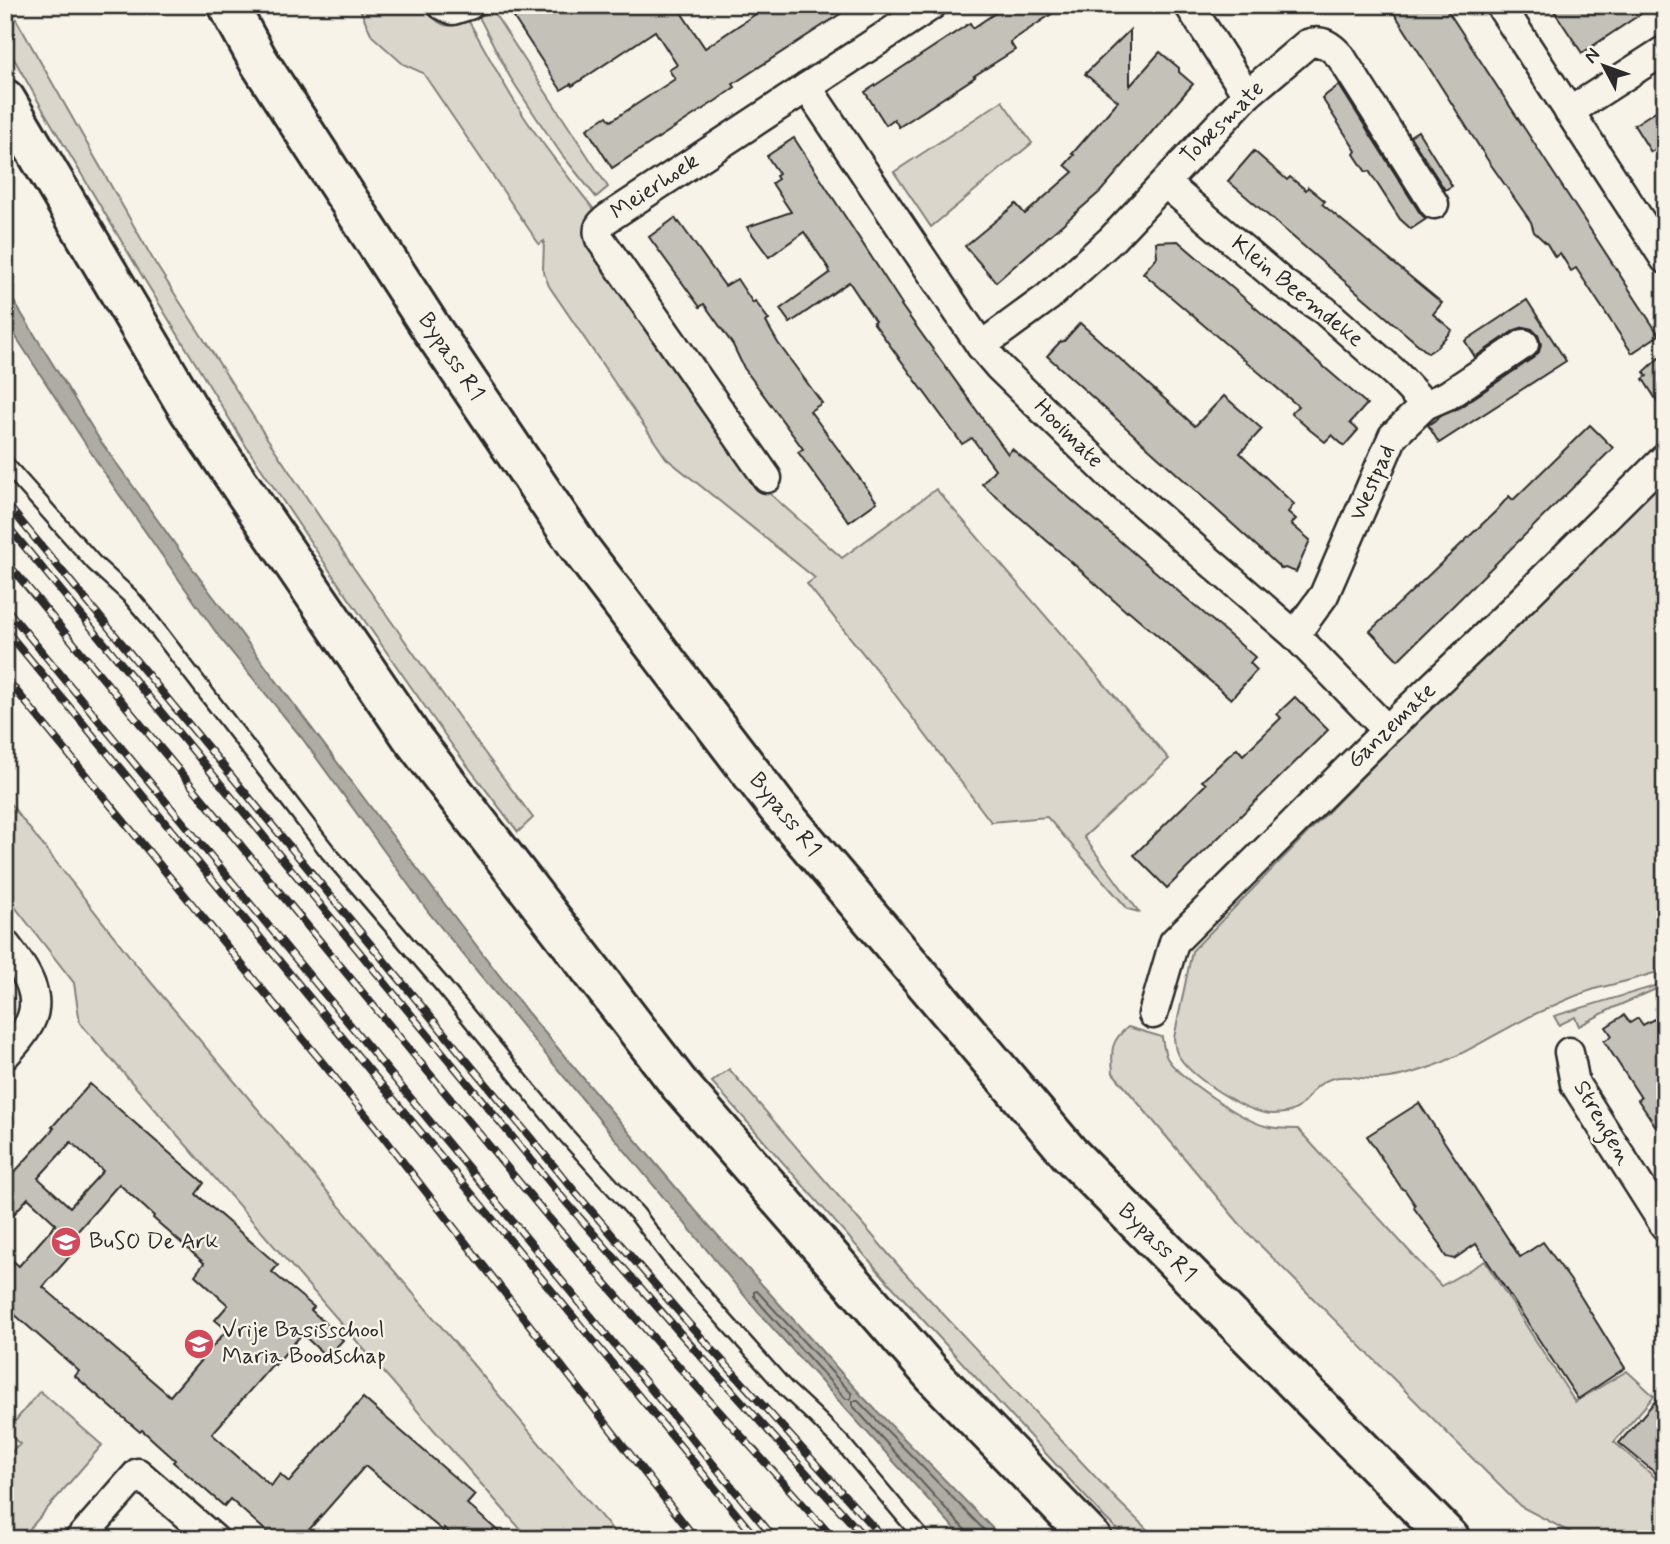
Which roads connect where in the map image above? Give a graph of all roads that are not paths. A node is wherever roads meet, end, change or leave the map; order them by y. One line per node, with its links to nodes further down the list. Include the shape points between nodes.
1 (228, 5): 32 (highway, Bypass R1, via 258,60 433,331 579,547 778,808 1069,1153)
2 (442, 5): 3 (street, via 453,10)
3 (469, 5)
4 (932, 5): 8 (street, Meierhoek)
5 (1189, 5): 9 (street)
6 (1500, 5): 11 (street)
7 (1665, 50): 11 (street)
8 (807, 87): 16 (street, Hooimate); 20 (street, Meierhoek, via 608,218 598,232)
9 (1247, 95): 12 (street, Tobesmate); 13 (street, Tobesmate, via 1307,44 1316,41 1333,48)
10 (5, 99): 31 (highway, via 189,410 413,739 678,1084 933,1376)
11 (1569, 112): 14 (street)
12 (1165, 183): 16 (street, Tobesmate, via 1048,297); 17 (street, Klein Beemdeke, via 1284,284 1324,310)
13 (1434, 204)
14 (1665, 259)
15 (1524, 344): 17 (street, Westpad, via 1448,395)
16 (981, 346): 21 (street, Hooimate, via 1110,475)
17 (1425, 405): 21 (street, Westpad, via 1393,436 1324,595)
18 (1665, 458): 22 (street, Ganzemate)
19 (5, 463): 30 (lane, via 147,616 328,852 673,1262 786,1389 844,1446)
20 (767, 478)
21 (1295, 635): 22 (street, Hooimate)
22 (1387, 730): 24 (street, Ganzemate, via 1174,942)
23 (5, 944): 26 (street, via 29,979 35,1000 28,1028)
24 (1153, 1014)
25 (1569, 1052): 27 (street, Strengen, via 1575,1084)
26 (5, 1055)
27 (1665, 1226)
28 (80, 1539): 29 (street, via 138,1472)
29 (214, 1539)
30 (923, 1539)
31 (1092, 1539)
32 (1450, 1539)

